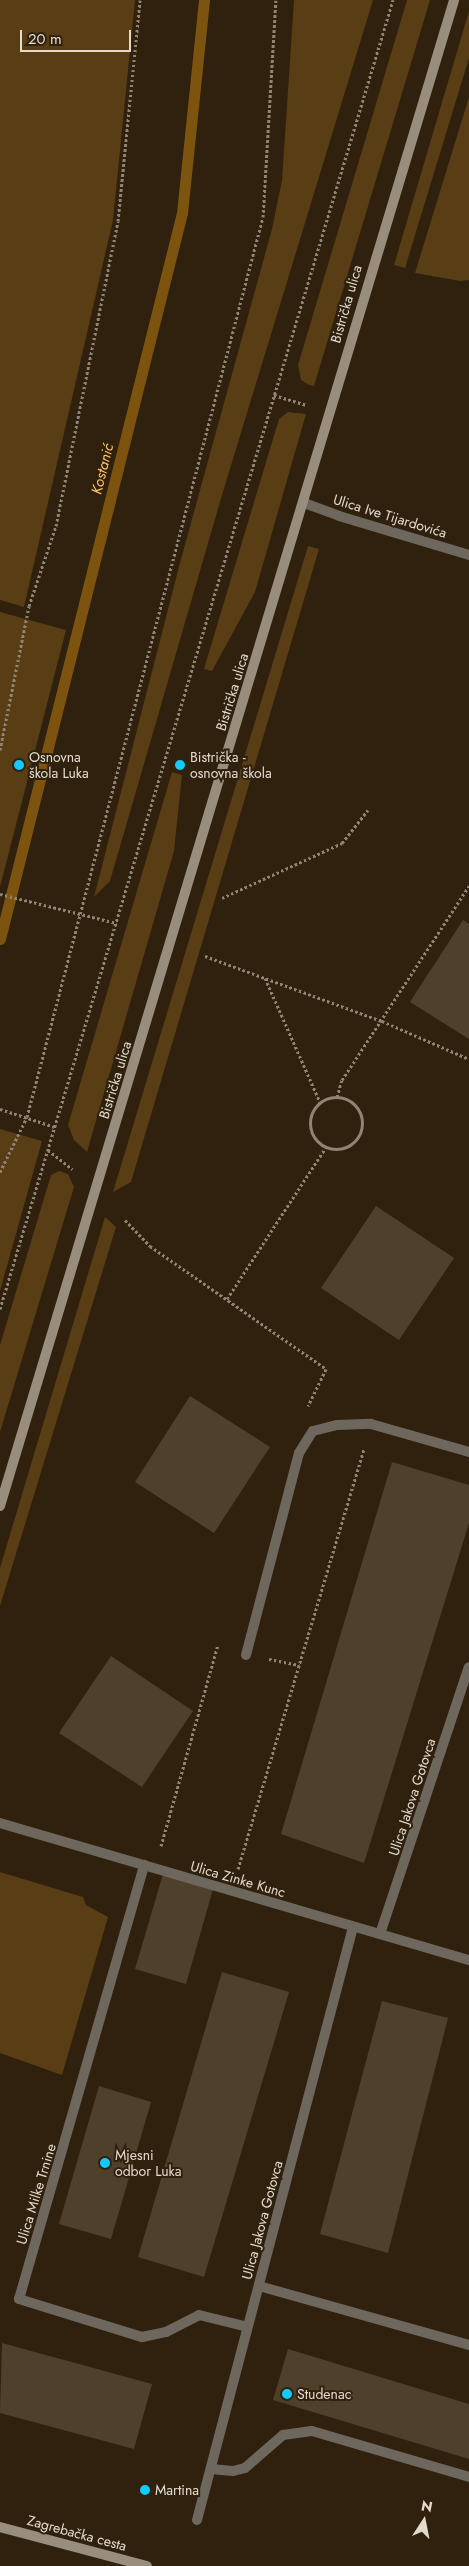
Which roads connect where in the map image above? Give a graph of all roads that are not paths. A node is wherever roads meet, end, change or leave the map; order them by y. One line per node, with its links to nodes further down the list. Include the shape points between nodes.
1 (454, 0): 2 (main road, Bistrička ulica, via 368,278)
2 (304, 502): 3 (street, Ulica Ive Tijardovića); 5 (main road, Bistrička ulica)
3 (469, 555)
4 (469, 1452): 6 (street, via 371,1424 337,1425 313,1431 299,1453)
5 (0, 1506)
6 (246, 1655)
7 (469, 1667): 11 (street, Ulica Jakova Gotovca)
8 (0, 1823): 9 (street, Ulica Zinke Kunc)
9 (144, 1865): 10 (street, Ulica Zinke Kunc); 14 (street, Ulica Milke Trnine, via 19,2299 142,2337 166,2332 199,2315)
10 (353, 1927): 11 (street, Ulica Zinke Kunc); 13 (street, Ulica Jakova Gotovca)
11 (380, 1934): 12 (street, Ulica Zinke Kunc)
12 (469, 1960)
13 (259, 2286): 14 (street, Ulica Jakova Gotovca); 15 (street)
14 (248, 2327): 16 (street, Ulica Jakova Gotovca)
15 (469, 2345)
16 (211, 2469): 17 (street, via 233,2471 245,2468 284,2435 312,2431); 18 (street, Ulica Jakova Gotovca)
17 (469, 2476)
18 (197, 2520)
19 (0, 2527): 20 (main road, Zagrebačka cesta)
20 (147, 2566)

